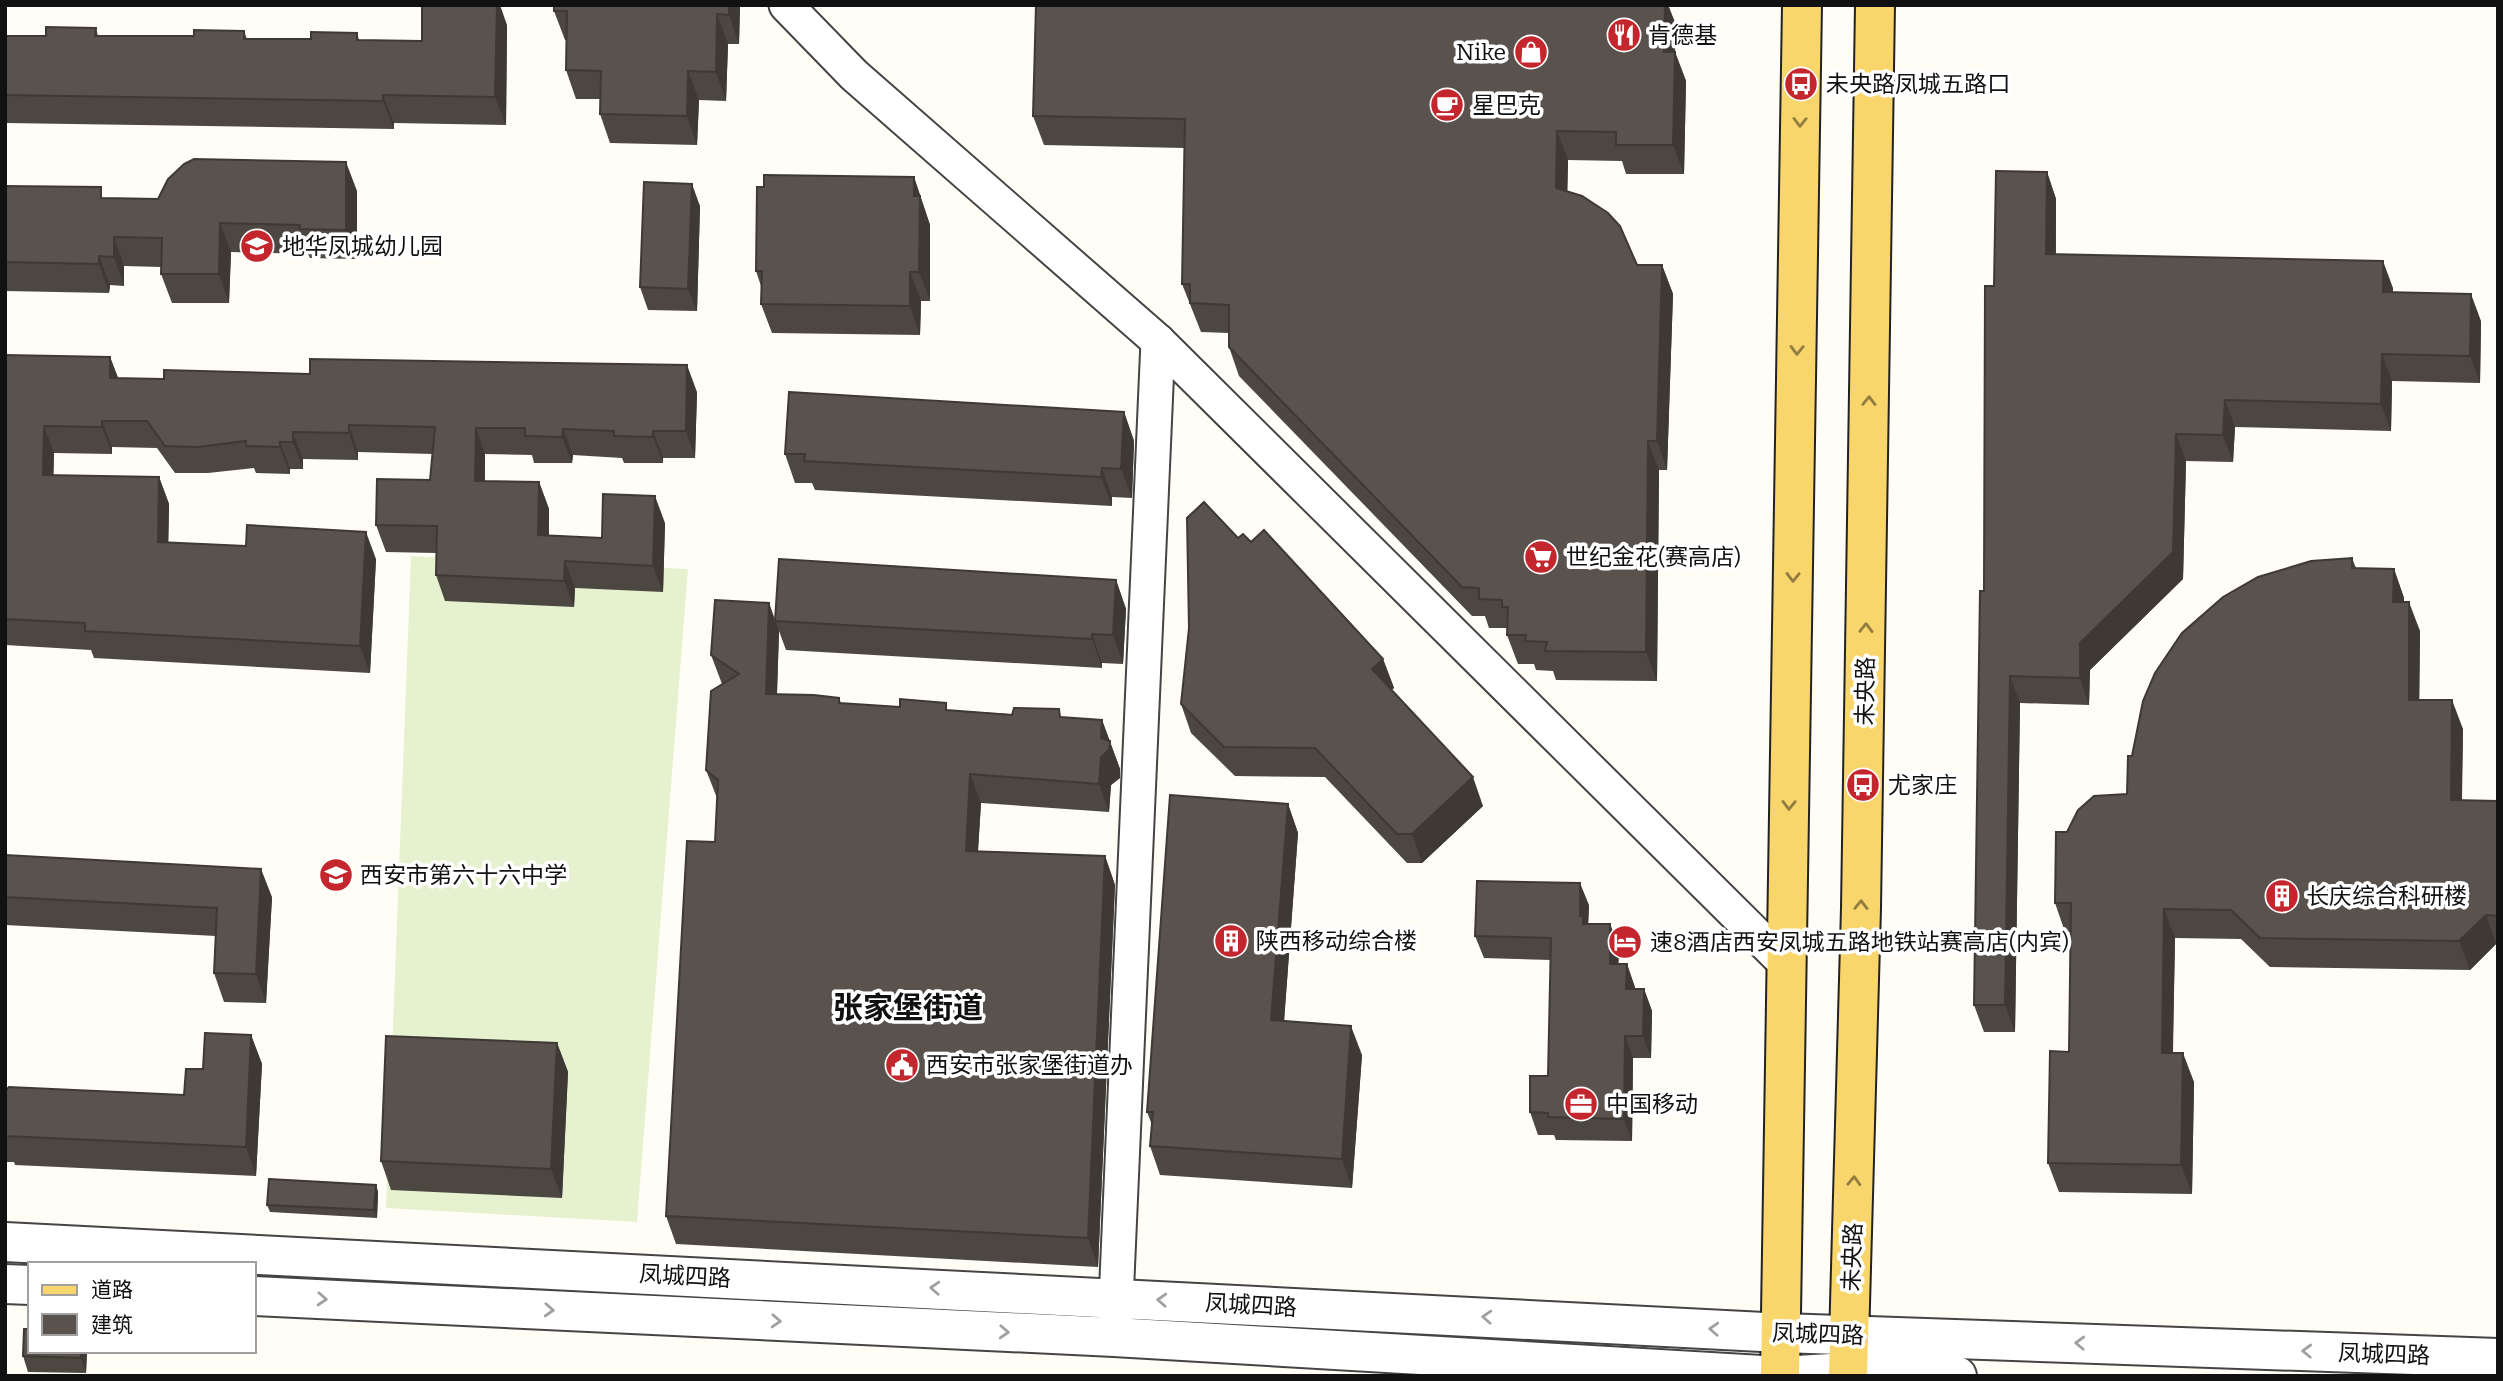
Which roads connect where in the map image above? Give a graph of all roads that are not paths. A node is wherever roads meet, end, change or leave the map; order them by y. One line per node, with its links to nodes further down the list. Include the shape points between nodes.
1 (786, 5): 4 (street, via 854,75)
2 (1802, 5): 5 (main road, one-way to 5)
3 (1875, 5): 14 (main road, 未央路, one-way to 3)
4 (1158, 341): 5 (street); 10 (street)
5 (1786, 964): 11 (main road)
6 (5, 1242): 10 (street, 凤城四路, one-way to 6)
7 (5, 1284): 8 (street)
8 (28, 1285)
9 (256, 1296): 12 (street, 凤城四路, one-way to 12)
10 (1118, 1297): 11 (street, 凤城四路, one-way to 10); 12 (street)
11 (1782, 1333): 14 (street, 凤城四路); 15 (main road)
12 (1114, 1337): 15 (street, 凤城四路)
13 (2498, 1358): 14 (street, 凤城四路, one-way to 14)
14 (1849, 1361): 15 (street, 凤城四路); 16 (street, 凤城四路)
15 (1780, 1376)
16 (1957, 1376)

